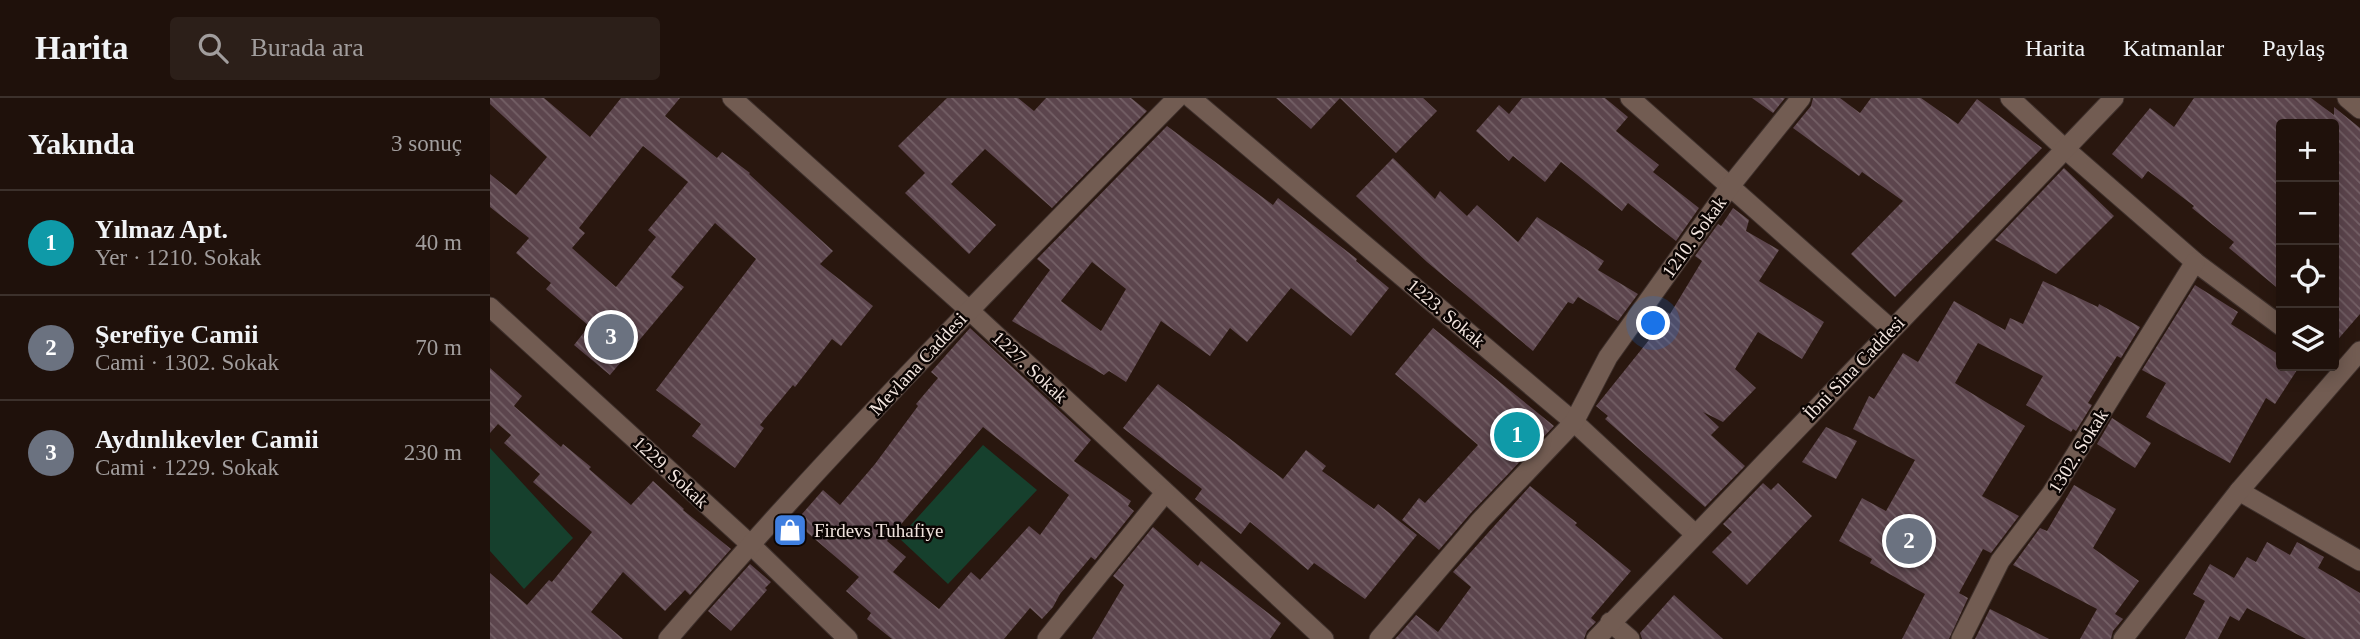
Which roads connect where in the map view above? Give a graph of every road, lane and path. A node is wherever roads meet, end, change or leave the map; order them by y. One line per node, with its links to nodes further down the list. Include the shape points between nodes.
1 (732, 98): 14 (street, 1227. Sokak)
2 (1177, 98): 14 (street, Mevlana Caddesi)
3 (1191, 98): 20 (street, 1223. Sokak)
4 (1630, 98): 11 (street)
5 (1801, 98): 11 (street, 1210. Sokak)
6 (2010, 98): 10 (street)
7 (2114, 98): 10 (street, İbni Sina Caddesi)
8 (2347, 98): 9 (street)
9 (2360, 109)
10 (2064, 148): 12 (street); 16 (street, İbni Sina Caddesi)
11 (1731, 185): 16 (street); 20 (street, 1210. Sokak, via 1608,356)
12 (2195, 262): 15 (street); 34 (street, 1302. Sokak, via 2051,494 2000,561)
13 (490, 307): 24 (street, 1229. Sokak)
14 (969, 310): 22 (street, 1227. Sokak); 24 (street, Mevlana Caddesi)
15 (2276, 322)
16 (1891, 329): 23 (street, İbni Sina Caddesi)
17 (2360, 351): 18 (street)
18 (2339, 366)
19 (2335, 371): 21 (street)
20 (1574, 422): 23 (street, 1223. Sokak); 31 (street, 1210. Sokak, via 1480,521)
21 (2238, 491): 25 (street); 35 (street)
22 (1165, 493): 29 (street); 30 (street, 1227. Sokak)
23 (1695, 534): 26 (street, İbni Sina Caddesi)
24 (750, 544): 27 (street, Mevlana Caddesi); 28 (street, 1229. Sokak)
25 (2360, 561)
26 (1610, 622): 32 (street, İbni Sina Caddesi); 33 (street)
27 (668, 639)
28 (848, 639)
29 (1047, 639)
30 (1324, 639)
31 (1379, 639)
32 (1596, 639)
33 (1630, 639)
34 (1961, 639)
35 (2123, 639)

